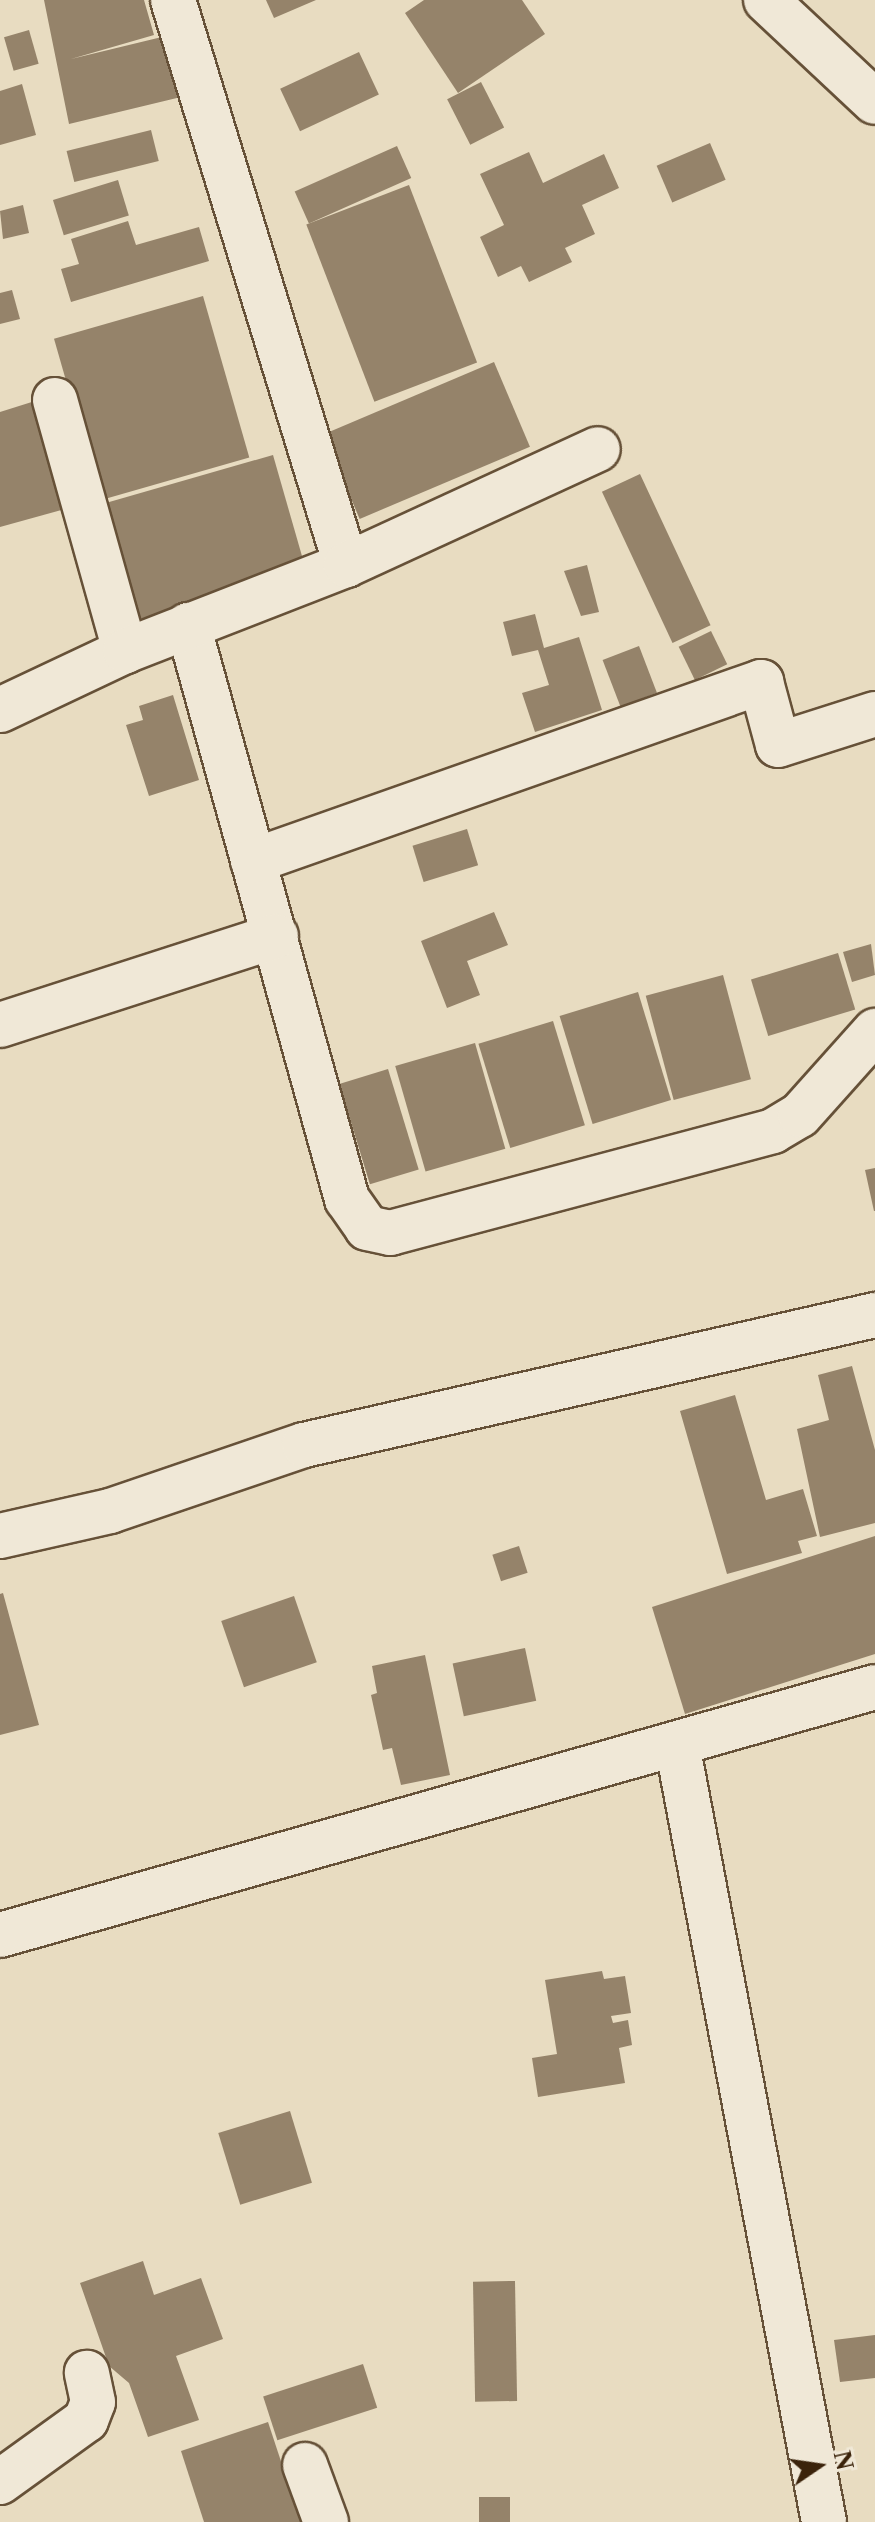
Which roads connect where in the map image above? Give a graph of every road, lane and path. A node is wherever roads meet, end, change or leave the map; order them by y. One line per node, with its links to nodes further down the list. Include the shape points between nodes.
1 (173, 0): 6 (street)
2 (766, 0): 3 (street)
3 (875, 102)
4 (55, 400): 8 (street)
5 (598, 449): 6 (street)
6 (346, 565): 7 (street)
7 (188, 625): 8 (street); 11 (street)
8 (125, 651): 9 (street)
9 (0, 710)
10 (875, 714): 11 (street, via 778,745 761,682)
11 (253, 861): 12 (street)
12 (276, 936): 13 (street); 14 (street, via 347,1199 376,1232 773,1131 800,1115)
13 (0, 1025)
14 (875, 1031)
15 (875, 1315): 16 (street, via 304,1445 110,1511)
16 (0, 1536)
17 (875, 1687): 18 (street)
18 (677, 1744): 19 (street); 24 (street)
19 (0, 1935)
20 (87, 2373): 22 (street, via 93,2402 86,2420)
21 (305, 2465): 23 (street)
22 (0, 2482)
23 (326, 2522)
24 (824, 2522)

